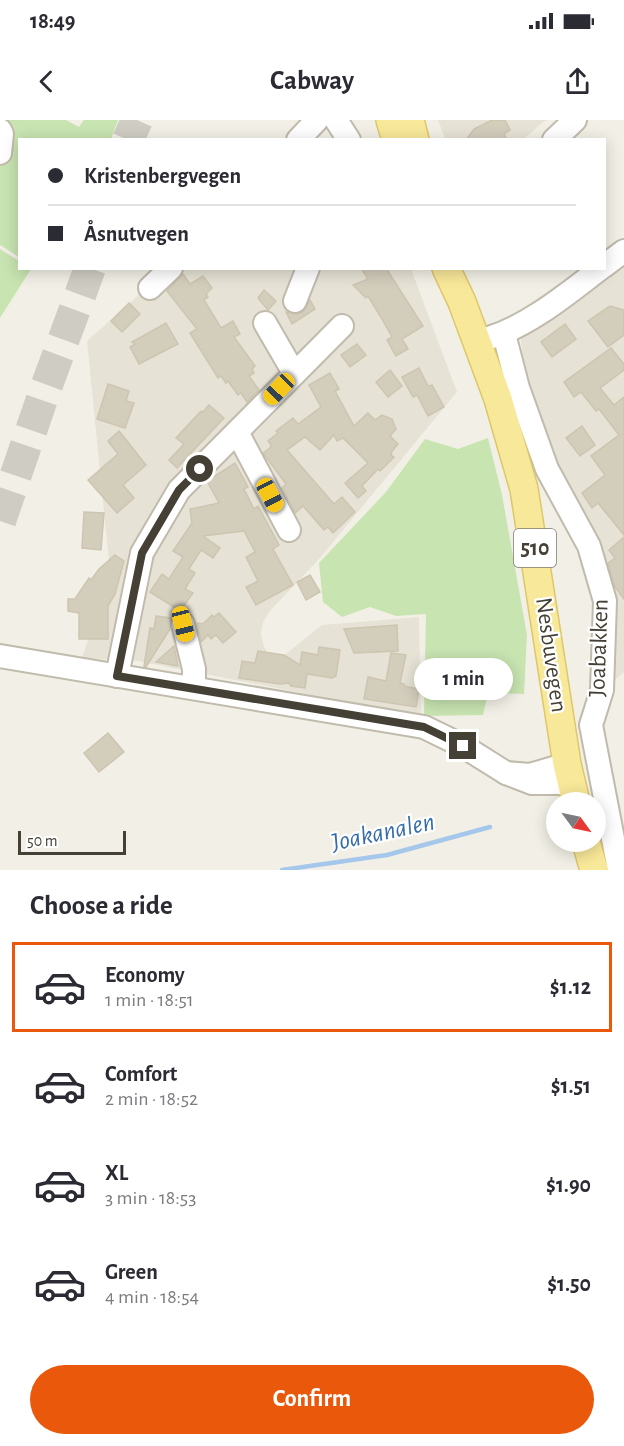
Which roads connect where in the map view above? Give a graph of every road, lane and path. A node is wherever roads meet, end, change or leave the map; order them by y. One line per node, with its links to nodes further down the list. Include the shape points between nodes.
1 (317, 120): 7 (street)
2 (336, 120): 8 (street)
3 (390, 120): 9 (main road)
4 (410, 120): 10 (main road)
5 (575, 120): 11 (street)
6 (0, 130): 12 (street)
7 (300, 138)
8 (348, 138)
9 (395, 138)
10 (414, 138)
11 (556, 138)
12 (0, 153)
13 (624, 251): 14 (street)
14 (606, 265)
15 (169, 270): 20 (street)
16 (307, 270): 21 (street)
17 (447, 270): 22 (main road, Nesbuvegen / 510)
18 (456, 270): 22 (main road, Nesbuvegen / 510)
19 (599, 270): 25 (street)
20 (150, 288)
21 (295, 301)
22 (462, 302): 26 (main road, Nesbuvegen / 510)
23 (265, 324): 27 (street)
24 (342, 326): 27 (street)
25 (504, 334): 26 (street); 37 (street, Joabakken, via 518,388 547,469 589,546 605,601 602,690 591,725)
26 (476, 343): 34 (main road, Nesbuvegen / 510, via 498,399 524,489)
27 (294, 373): 28 (street)
28 (237, 432): 29 (street); 32 (street, via 179,490 142,553)
29 (289, 530)
30 (183, 624): 33 (street, via 194,669)
31 (0, 656): 32 (street)
32 (117, 676): 33 (street)
33 (194, 688): 34 (street, via 424,727 506,773)
34 (572, 783)
35 (589, 852): 36 (main road)
36 (594, 870)
37 (619, 870)

